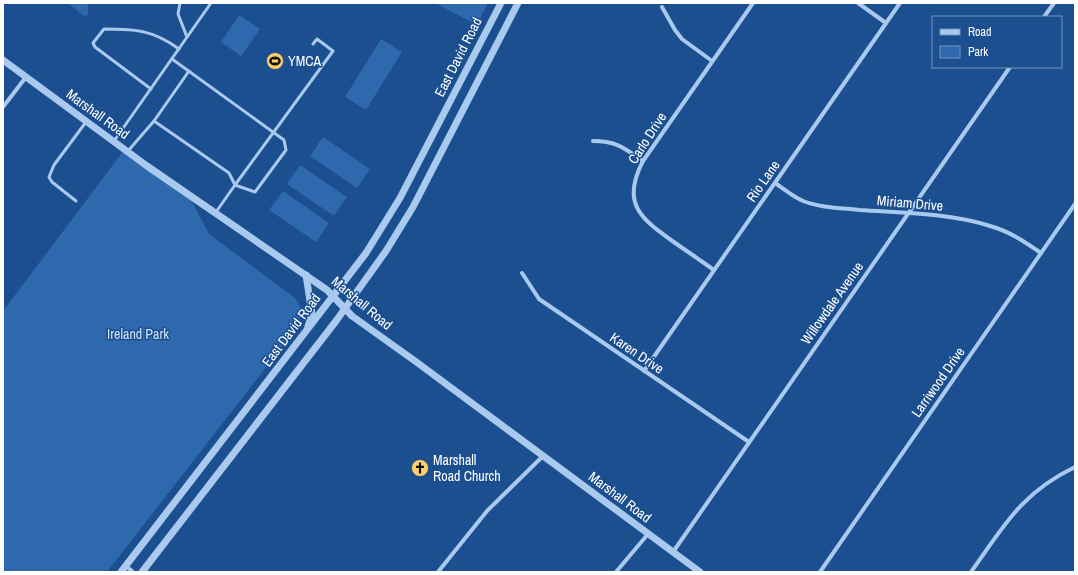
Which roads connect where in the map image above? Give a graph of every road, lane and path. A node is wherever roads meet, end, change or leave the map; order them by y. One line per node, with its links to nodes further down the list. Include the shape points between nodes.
1 (180, 3): 12 (lane, via 178,14)
2 (211, 3): 12 (lane)
3 (501, 3): 40 (street, East David Road, via 400,198 366,253)
4 (518, 3): 41 (street, East David Road, via 407,218)
5 (753, 3): 17 (street, Carlo Drive)
6 (858, 3): 11 (street)
7 (900, 3): 11 (street, Rio Lane)
8 (1054, 3): 10 (street)
9 (662, 7): 17 (street, via 682,38)
10 (1045, 16)
11 (886, 23): 30 (street, Rio Lane)
12 (187, 37): 14 (lane)
13 (313, 44): 25 (lane, via 317,39 333,51)
14 (179, 49): 15 (lane); 21 (lane, via 162,37 121,29 104,30 93,43 94,47)
15 (172, 59): 19 (lane); 21 (lane)
16 (3, 60): 20 (street, Marshall Road)
17 (712, 61): 29 (street, Carlo Drive)
18 (1009, 68): 35 (street, Willowdale Avenue)
19 (189, 71): 23 (lane); 25 (lane)
20 (26, 77): 22 (street); 24 (street, Marshall Road)
21 (151, 89): 27 (lane)
22 (3, 107)
23 (154, 121): 28 (lane); 31 (lane, via 229,173)
24 (86, 122): 27 (street, Marshall Road); 32 (lane, via 54,165 49,177)
25 (273, 132): 31 (lane); 31 (lane, via 284,140 286,150 254,192)
26 (593, 141): 29 (street, via 613,143)
27 (114, 142): 28 (street, Marshall Road)
28 (128, 152): 34 (street, Marshall Road)
29 (643, 161): 37 (street, Carlo Drive, via 636,173 633,186 633,197 641,216 650,226)
30 (775, 183): 35 (street, Miriam Drive, via 802,200 814,204 832,208); 37 (street, Rio Lane)
31 (235, 185): 34 (lane)
32 (76, 201)
33 (1075, 204): 36 (street, Larriwood Drive)
34 (215, 214): 39 (street, Marshall Road)
35 (908, 214): 36 (street, Miriam Drive, via 968,220 990,226 1009,233); 44 (street, Willowdale Avenue)
36 (1041, 252): 55 (street, Larriwood Drive)
37 (714, 270): 43 (street, Rio Lane)
38 (522, 273): 43 (street, Karen Drive, via 539,299)
39 (306, 275): 40 (street, Marshall Road); 42 (street, via 312,314)
40 (333, 297): 41 (street, Marshall Road); 42 (street, East David Road)
41 (345, 309): 45 (street, Marshall Road); 51 (street, East David Road)
42 (307, 331): 49 (street, East David Road)
43 (644, 371): 44 (street, Karen Drive)
44 (749, 442): 48 (street, Willowdale Avenue)
45 (544, 456): 47 (street, Marshall Road); 52 (street, via 487,511)
46 (1075, 467): 56 (street, via 1057,476 1024,500)
47 (648, 534): 48 (street, Marshall Road); 53 (street)
48 (673, 552): 54 (street, Marshall Road)
49 (124, 569): 50 (street)
50 (134, 572)
51 (142, 572)
52 (438, 572)
53 (616, 572)
54 (700, 572)
55 (820, 572)
56 (971, 572)

